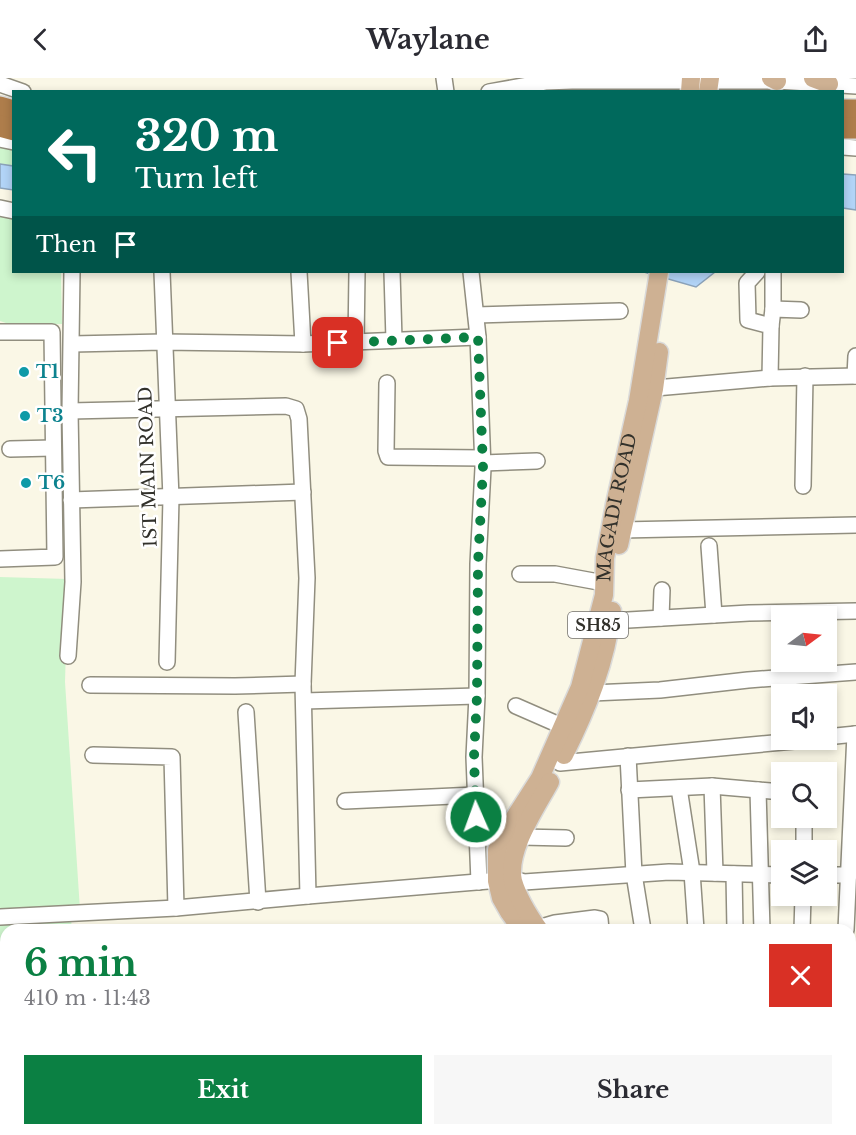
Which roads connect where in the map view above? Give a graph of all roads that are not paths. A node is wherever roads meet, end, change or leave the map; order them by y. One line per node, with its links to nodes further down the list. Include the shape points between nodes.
1 (821, 81): 2 (street); 6 (street)
2 (764, 83): 5 (street)
3 (0, 84): 8 (street)
4 (683, 84): 5 (street); 7 (street)
5 (709, 84)
6 (856, 86)
7 (631, 87): 9 (street, via 545,82)
8 (17, 90)
9 (500, 90)
10 (72, 273): 31 (street)
11 (162, 273): 29 (street, 1ST MAIN ROAD)
12 (299, 273): 32 (street)
13 (357, 273): 30 (street)
14 (392, 273): 28 (street)
15 (471, 273): 24 (street)
16 (659, 273): 20 (main road, MAGADI ROAD / SH85)
17 (672, 273): 20 (main road, MAGADI ROAD / SH85)
18 (756, 273): 25 (street, via 747,283 748,320)
19 (773, 273): 21 (street)
20 (661, 297): 38 (main road, MAGADI ROAD / SH85)
21 (773, 309): 22 (street); 25 (street)
22 (801, 310)
23 (620, 311): 24 (street)
24 (476, 315): 27 (street)
25 (771, 326): 36 (street)
26 (0, 332): 42 (street, via 52,332)
27 (478, 337): 28 (street); 44 (street)
28 (394, 340): 30 (street)
29 (163, 342): 31 (street); 32 (street); 39 (street, 1ST MAIN ROAD)
30 (356, 343): 32 (street)
31 (72, 344): 40 (street)
32 (303, 344)
33 (856, 356): 35 (street)
34 (806, 376): 35 (street); 36 (street); 46 (street)
35 (855, 376)
36 (770, 378): 38 (street)
37 (387, 383): 44 (street, via 388,458)
38 (647, 389): 51 (main road, MAGADI ROAD / SH85); 55 (main road, MAGADI ROAD / SH85, via 615,504)
39 (166, 409): 40 (street); 47 (street, via 296,409); 48 (street, 1ST MAIN ROAD)
40 (70, 411): 41 (street)
41 (71, 437): 42 (street); 49 (street)
42 (53, 443): 43 (street); 53 (street, via 55,557)
43 (10, 449)
44 (483, 460): 45 (street); 67 (street)
45 (537, 461)
46 (803, 486)
47 (303, 492): 48 (street); 64 (street, via 307,578)
48 (171, 498): 49 (street); 62 (street, 1ST MAIN ROAD)
49 (72, 500): 61 (street, via 73,582)
50 (856, 525): 51 (street)
51 (622, 530): 60 (main road, MAGADI ROAD / SH85)
52 (709, 546): 58 (street)
53 (0, 559)
54 (520, 574): 55 (street, via 555,574)
55 (604, 583): 71 (main road, MAGADI ROAD / SH85, via 598,625)
56 (662, 590): 59 (street)
57 (856, 611): 58 (street)
58 (714, 615): 59 (street)
59 (661, 618): 60 (street)
60 (611, 621): 66 (main road, MAGADI ROAD / SH85)
61 (68, 656)
62 (167, 662)
63 (856, 672): 66 (street)
64 (303, 684): 65 (street); 68 (street)
65 (90, 685)
66 (592, 693): 77 (main road, MAGADI ROAD / SH85)
67 (477, 696): 68 (street); 83 (street)
68 (304, 701): 95 (street)
69 (516, 706): 71 (street)
70 (246, 712): 96 (street)
71 (564, 727): 94 (main road, MAGADI ROAD / SH85, via 540,778 497,850)
72 (855, 734): 73 (street); 87 (street)
73 (837, 736)
74 (771, 743): 76 (street)
75 (93, 755): 98 (street, via 172,757)
76 (628, 756): 77 (street); 80 (street)
77 (560, 764): 85 (main road, MAGADI ROAD / SH85)
78 (712, 786): 79 (street); 81 (street); 89 (street)
79 (679, 788): 80 (street); 88 (street)
80 (629, 790): 90 (street)
81 (758, 790): 82 (street); 92 (street)
82 (771, 791)
83 (475, 795): 84 (street); 94 (street)
84 (345, 801)
85 (521, 837): 86 (street); 94 (main road, MAGADI ROAD / SH85, via 513,860)
86 (566, 838)
87 (851, 871): 108 (street)
88 (692, 872): 89 (street); 90 (street); 104 (street)
89 (715, 873): 91 (street)
90 (634, 874): 94 (street); 103 (street)
91 (734, 874): 92 (street); 105 (street)
92 (761, 875): 93 (street); 106 (street)
93 (771, 875)
94 (496, 881): 95 (street); 100 (main road, MAGADI ROAD / SH85, via 522,901)
95 (308, 896): 96 (street)
96 (258, 902): 98 (street)
97 (803, 906): 107 (street)
98 (176, 908): 99 (street)
99 (0, 917)
100 (531, 924)
101 (551, 924): 102 (street, via 595,918)
102 (600, 924)
103 (642, 924)
104 (696, 924)
105 (735, 924)
106 (762, 924)
107 (802, 924)
108 (847, 924)

